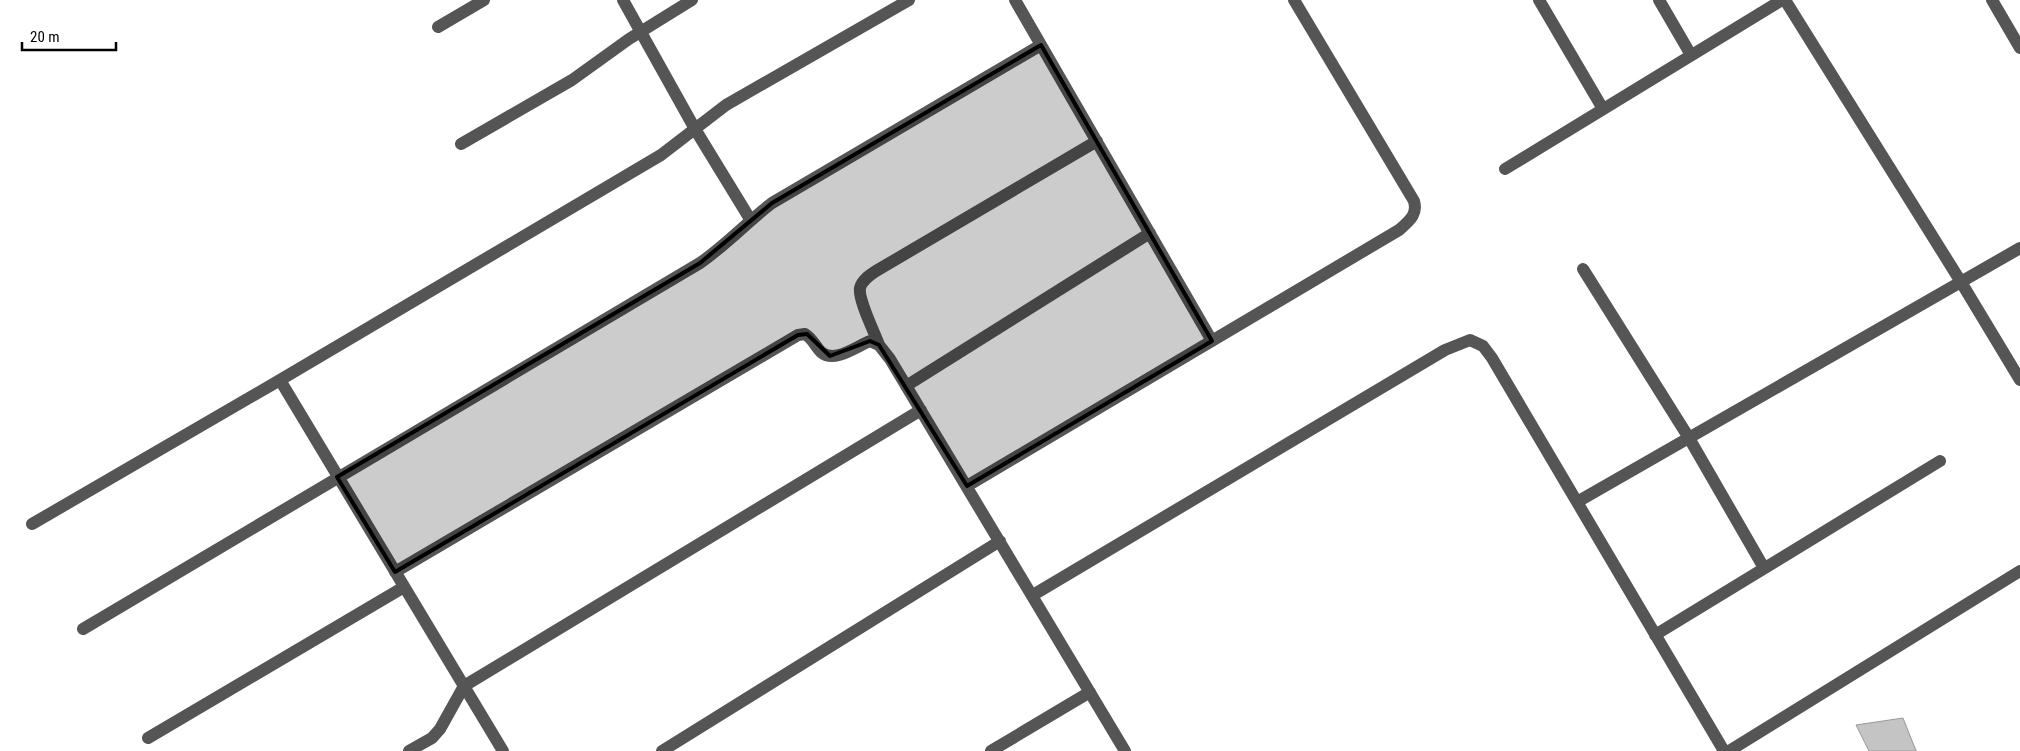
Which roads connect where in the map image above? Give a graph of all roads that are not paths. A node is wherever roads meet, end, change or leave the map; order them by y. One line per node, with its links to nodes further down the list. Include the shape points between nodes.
1 (484, 0): 11 (street)
2 (623, 0): 12 (street)
3 (692, 0): 12 (street)
4 (909, 0): 17 (street, via 726,105)
5 (1016, 0): 13 (street)
6 (1294, 0): 26 (street, via 1416,207 1410,220 1399,230)
7 (1538, 0): 16 (street)
8 (1659, 0): 15 (street)
9 (1783, 0): 15 (street); 25 (street)
10 (1992, 0): 14 (street)
11 (438, 27)
12 (642, 31): 17 (street); 19 (street, via 572,80)
13 (1041, 45): 18 (street); 21 (street)
14 (2020, 48)
15 (1691, 55): 16 (street)
16 (1603, 109): 20 (street)
17 (695, 129): 21 (street); 28 (street, via 661,155)
18 (1097, 141): 22 (street); 27 (street, via 864,279 860,289 862,299)
19 (461, 144)
20 (1504, 169)
21 (750, 219): 34 (street, via 700,263)
22 (1150, 233): 26 (street); 30 (street)
23 (2020, 248): 25 (street)
24 (1583, 269): 32 (street)
25 (1961, 282): 29 (street); 32 (street)
26 (1212, 341): 35 (street)
27 (879, 345): 30 (street); 41 (street, via 870,341 830,356 822,353 809,336 798,335)
28 (280, 380): 34 (street); 37 (street)
29 (2020, 380)
30 (906, 386): 31 (street)
31 (921, 410): 35 (street); 46 (street)
32 (1689, 438): 36 (street); 39 (street)
33 (1940, 461): 39 (street)
34 (337, 477): 41 (street); 44 (street)
35 (967, 486): 38 (street)
36 (1577, 502): 43 (street, via 1492,358 1483,346 1470,340 1445,350); 45 (street)
37 (32, 524)
38 (1000, 540): 43 (street); 51 (street)
39 (1764, 568): 45 (street)
40 (2020, 571): 55 (street)
41 (395, 572): 42 (street)
42 (404, 587): 46 (street); 48 (street)
43 (1033, 595): 47 (street)
44 (83, 629)
45 (1656, 634): 54 (street)
46 (464, 686): 49 (street, via 440,729 432,738); 50 (street)
47 (1090, 692): 52 (street); 53 (street)
48 (148, 738)
49 (409, 751)
50 (503, 751)
51 (662, 751)
52 (991, 751)
53 (1125, 751)
54 (1724, 751)
55 (1729, 751)

